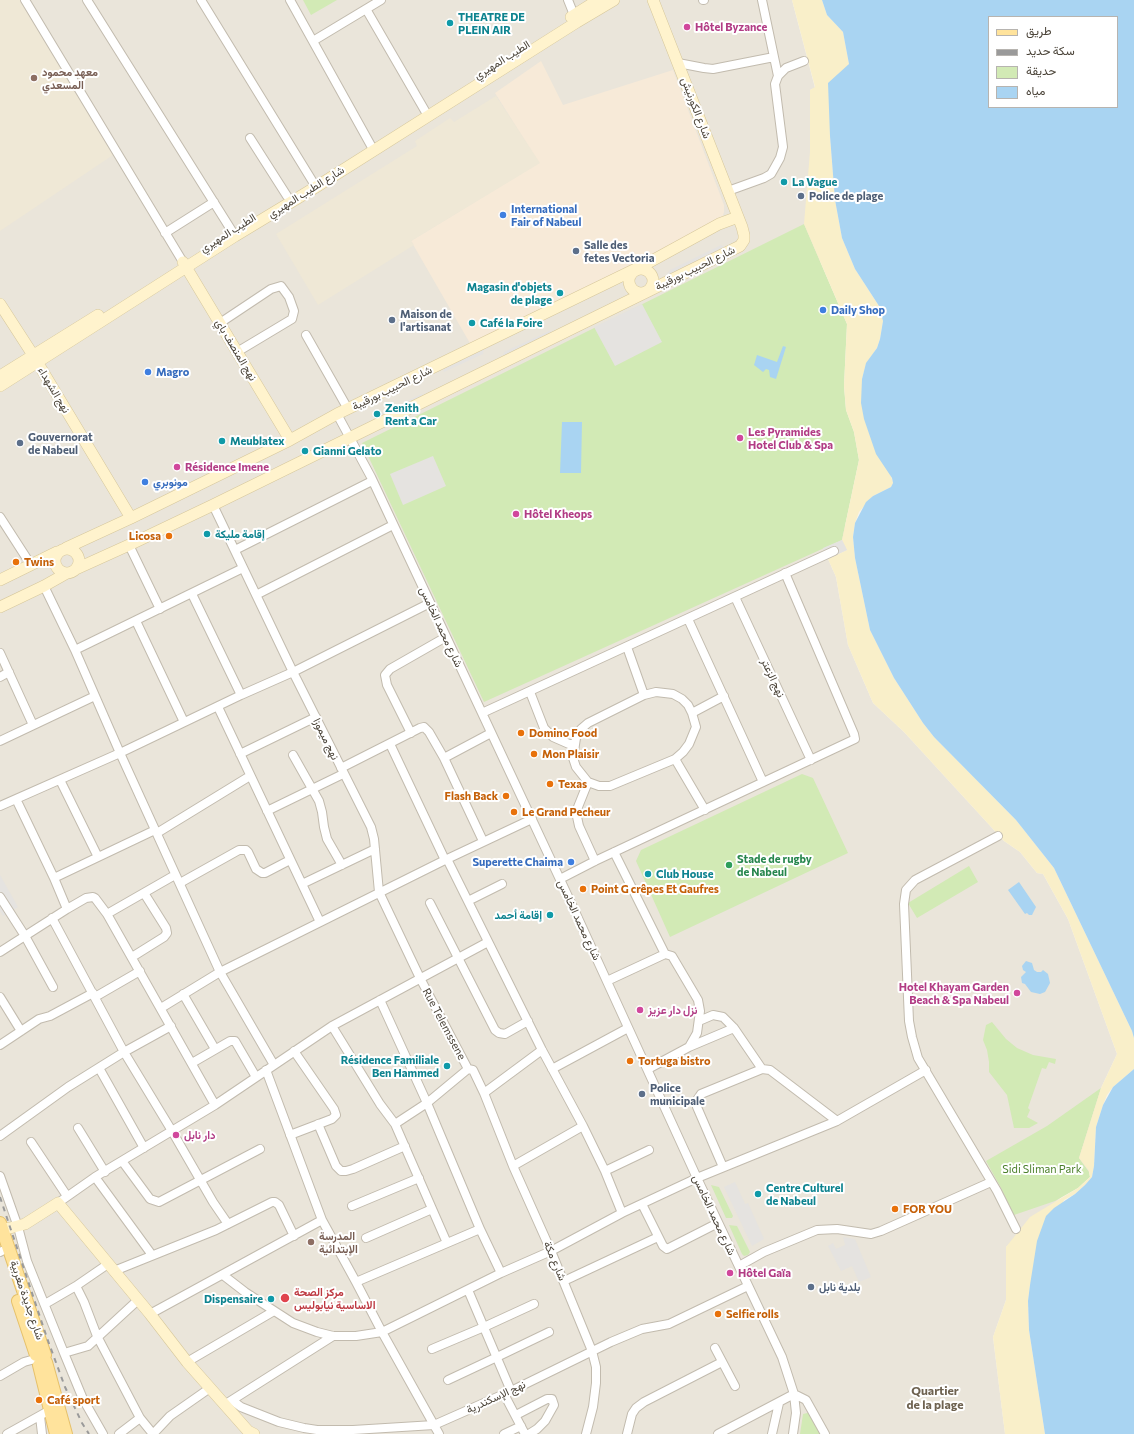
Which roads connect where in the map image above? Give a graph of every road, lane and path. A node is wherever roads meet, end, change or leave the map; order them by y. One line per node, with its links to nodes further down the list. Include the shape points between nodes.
1 (25, 0): 26 (street)
2 (87, 0): 24 (street)
3 (201, 0): 21 (street)
4 (290, 0): 13 (street)
5 (381, 0): 11 (street)
6 (568, 0): 12 (street)
7 (598, 0): 12 (street)
8 (614, 0): 12 (street, شارع الطيب المهيري)
9 (653, 0): 16 (street, شارع الكورنيش)
10 (762, 0): 14 (street)
11 (366, 9): 13 (street); 18 (street)
12 (575, 18): 18 (street, شارع الطيب المهيري)
13 (313, 41): 20 (street)
14 (774, 57): 16 (street, via 713,69); 17 (street)
15 (804, 61): 17 (street, via 786,68)
16 (678, 63): 22 (street, شارع الكورنيش)
17 (778, 76): 22 (street, via 775,84 783,147 780,158 771,174)
18 (426, 112): 20 (street, شارع الطيب المهيري)
19 (250, 138): 23 (street)
20 (372, 147): 21 (street, شارع الطيب المهيري)
21 (314, 184): 23 (street, الطيب المهيري); 27 (street, شارع الطيب المهيري)
22 (728, 191): 25 (street, شارع الكورنيش)
23 (287, 196): 27 (street, الطيب المهيري)
24 (214, 202): 26 (street); 27 (street)
25 (738, 217): 29 (street, شارع الحبيب بورقيبة, via 719,224); 30 (street, شارع الحبيب بورقيبة, via 744,235 743,242 737,248)
26 (165, 233): 28 (street)
27 (233, 233): 28 (street, شارع الطيب المهيري)
28 (184, 265): 32 (street, نهج المنصف باي); 35 (street, شارع الطيب المهيري)
29 (635, 270): 30 (street, via 629,277 630,286 637,292); 30 (street, via 644,269 652,275 652,284); 38 (street, شارع الحبيب بورقيبة)
30 (646, 292): 40 (street, شارع الحبيب بورقيبة)
31 (0, 304): 35 (street, نهج الشهداء)
32 (220, 323): 34 (street, نهج المنصف باي); 34 (street, via 277,287 283,288 289,297 294,311 292,319)
33 (306, 335): 38 (street)
34 (237, 352): 41 (street, نهج المنصف باي)
35 (36, 359): 36 (street); 37 (street, شارع الطيب المهيري); 45 (street, نهج الشهداء)
36 (0, 376)
37 (0, 386)
38 (348, 409): 39 (street, شارع الحبيب بورقيبة)
39 (338, 414): 40 (street, شارع محمد الخامس); 41 (street, شارع الحبيب بورقيبة)
40 (350, 437): 42 (street, شارع محمد الخامس); 43 (street, شارع الحبيب بورقيبة)
41 (290, 440): 45 (street, شارع الحبيب بورقيبة)
42 (372, 481): 46 (street, شارع محمد الخامس); 49 (street)
43 (213, 505): 47 (street, شارع الحبيب بورقيبة); 49 (street, نهج ميموزا)
44 (0, 517): 51 (street)
45 (131, 518): 48 (street, شارع الحبيب بورقيبة)
46 (393, 525): 58 (street); 60 (street, شارع محمد الخامس)
47 (129, 546): 53 (street, شارع الحبيب بورقيبة); 62 (street)
48 (62, 550): 51 (street, شارع الحبيب بورقيبة); 53 (street, via 75,551 78,555 78,565); 53 (street, via 54,561 55,566 58,570)
49 (235, 550): 52 (street, نهج ميموزا)
50 (834, 551): 54 (street)
51 (31, 565): 55 (street, شارع الحبيب بورقيبة)
52 (243, 568): 57 (street); 58 (street, نهج ميموزا)
53 (72, 571): 56 (street, شارع الحبيب بورقيبة)
54 (784, 573): 59 (street); 93 (street, via 856,738)
55 (0, 580)
56 (44, 586): 61 (street, شارع الحبيب بورقيبة); 67 (street)
57 (192, 594): 62 (street); 74 (street)
58 (256, 595): 70 (street, نهج ميموزا)
59 (735, 597): 63 (street); 93 (street, نهج الزعتر)
60 (430, 603): 65 (street, شارع محمد الخامس); 70 (street)
61 (0, 607)
62 (160, 609): 64 (street)
63 (688, 619): 66 (street); 76 (street)
64 (136, 621): 67 (street); 81 (street)
65 (446, 637): 78 (street, شارع محمد الخامس); 83 (street, via 390,669 386,675 385,681)
66 (626, 647): 72 (street); 73 (street)
67 (74, 650): 75 (street)
68 (0, 653): 69 (street)
69 (9, 672): 71 (street); 82 (street)
70 (293, 672): 74 (street); 80 (street, نهج ميموزا)
71 (0, 677)
72 (530, 692): 78 (street); 87 (street, via 544,728 553,737)
73 (644, 694): 79 (street, via 673,694 682,698); 87 (street, via 588,723)
74 (241, 695): 77 (street)
75 (95, 696): 82 (street); 88 (street)
76 (724, 696): 79 (street); 98 (street)
77 (218, 707): 81 (street); 89 (street)
78 (482, 713): 84 (street, شارع محمد الخامس)
79 (692, 713): 92 (street, via 696,727 683,752)
80 (316, 717): 89 (street); 94 (street, نهج ميموزا)
81 (184, 722): 88 (street)
82 (33, 725): 85 (street)
83 (411, 733): 86 (street); 91 (street, via 426,728)
84 (492, 733): 91 (street); 104 (street, شارع محمد الخامس)
85 (0, 741)
86 (390, 744): 94 (street); 111 (street)
87 (574, 744): 97 (street, via 573,758 576,767)
88 (120, 753): 96 (street); 105 (street)
89 (240, 754): 95 (street)
90 (293, 755): 99 (street)
91 (444, 758): 107 (street)
92 (675, 759): 97 (street, via 610,786); 102 (street)
93 (811, 760): 98 (street)
94 (342, 771): 99 (street); 108 (street, نهج ميموزا, via 371,827)
95 (250, 776): 103 (street); 105 (street)
96 (60, 780): 100 (street); 110 (street)
97 (588, 782): 113 (street, via 576,812 578,826)
98 (764, 782): 102 (street)
99 (313, 789): 103 (street); 114 (street, via 322,812 327,839)
100 (16, 799): 101 (street); 116 (street)
101 (0, 806)
102 (705, 810): 109 (street)
103 (267, 811): 112 (street)
104 (532, 819): 107 (street); 117 (street, شارع محمد الخامس)
105 (156, 832): 110 (street); 115 (street)
106 (998, 836): 167 (street, via 915,880 906,890 904,904 909,1021 914,1048)
107 (483, 841): 111 (street)
108 (375, 849): 114 (street); 121 (street, نهج ميموزا)
109 (614, 852): 113 (street); 133 (street)
110 (98, 857): 116 (street)
111 (446, 859): 121 (street); 124 (street)
112 (290, 860): 118 (street, via 262,873 256,869 248,852 242,850); 119 (street)
113 (595, 861): 117 (street)
114 (342, 865): 119 (street)
115 (175, 875): 118 (street); 122 (street)
116 (54, 878): 126 (street)
117 (560, 879): 139 (street, شارع محمد الخامس)
118 (180, 883): 137 (street)
119 (302, 884): 129 (street)
120 (502, 884): 124 (street)
121 (379, 892): 129 (street); 138 (street, نهج ميموزا)
122 (144, 893): 127 (street); 134 (street, via 167,933)
123 (0, 897): 130 (street)
124 (468, 901): 131 (street)
125 (430, 903): 135 (street)
126 (67, 909): 127 (street, via 86,898 93,897); 128 (street)
127 (107, 914): 134 (street)
128 (52, 918): 130 (street); 142 (street)
129 (320, 922): 137 (street)
130 (25, 936): 132 (street); 140 (street)
131 (488, 942): 135 (street); 147 (street)
132 (0, 952)
133 (665, 954): 139 (street); 146 (street, via 672,956 698,1000)
134 (132, 957): 136 (street)
135 (459, 957): 138 (street); 147 (street, via 495,1030 505,1034)
136 (140, 971): 142 (street); 145 (street)
137 (220, 972): 141 (street); 160 (street)
138 (420, 978): 144 (street); 162 (street, Rue Telemssene)
139 (607, 981): 150 (street, شارع محمد الخامس)
140 (53, 987)
141 (183, 994): 145 (street); 155 (street)
142 (94, 995): 152 (street, via 50,1016 39,1018); 158 (street)
143 (0, 998): 152 (street)
144 (380, 1000): 149 (street); 170 (street)
145 (161, 1008): 148 (street)
146 (699, 1021): 151 (street, via 713,1015 722,1017); 154 (street, via 697,1032)
147 (528, 1022): 157 (street)
148 (171, 1026): 158 (street); 159 (street)
149 (332, 1026): 156 (street); 174 (street)
150 (628, 1028): 163 (street); 166 (street, شارع محمد الخامس)
151 (734, 1028): 154 (street); 164 (street)
152 (21, 1031): 153 (street)
153 (0, 1045)
154 (689, 1047): 166 (street)
155 (215, 1049): 159 (street); 168 (street, via 235,1041)
156 (294, 1050): 160 (street); 173 (street, via 336,1112 334,1118)
157 (542, 1050): 163 (street); 169 (street)
158 (124, 1052): 161 (street); 177 (street)
159 (192, 1063): 171 (street)
160 (274, 1064): 165 (street)
161 (99, 1068): 179 (street); 182 (street)
162 (468, 1069): 169 (street, Rue Telemssene, via 473,1070); 170 (street)
163 (552, 1069): 175 (street)
164 (762, 1069): 172 (street, via 770,1070); 187 (street, via 702,1094 697,1100 697,1107)
165 (266, 1070): 168 (street); 178 (street)
166 (648, 1070): 193 (street, شارع محمد الخامس)
167 (926, 1070): 172 (street); 195 (street)
168 (256, 1076): 171 (street)
169 (484, 1093): 186 (street, شارع مكة)
170 (427, 1103): 174 (street); 206 (street)
171 (215, 1105): 177 (street)
172 (837, 1121): 187 (street)
173 (318, 1124): 178 (street); 181 (street, via 336,1166 341,1171)
174 (395, 1124): 181 (street)
175 (583, 1126): 186 (street); 188 (street)
176 (78, 1128): 189 (street)
177 (172, 1131): 182 (street); 194 (street)
178 (290, 1135): 201 (street)
179 (0, 1136)
180 (31, 1142): 196 (street)
181 (405, 1146): 192 (street)
182 (144, 1148): 185 (street)
183 (260, 1149): 194 (street)
184 (649, 1150): 188 (street)
185 (122, 1161): 189 (street); 194 (street, via 150,1199 156,1202 166,1200)
186 (513, 1166): 213 (street, شارع مكة)
187 (723, 1167): 193 (street)
188 (605, 1171): 200 (street)
189 (105, 1172): 191 (street)
190 (0, 1176): 205 (street)
191 (95, 1177): 196 (street); 214 (street)
192 (419, 1178): 198 (street); 199 (street)
193 (697, 1178): 197 (street); 202 (street, شارع محمد الخامس)
194 (200, 1180): 203 (street)
195 (991, 1182): 207 (street); 215 (street, via 881,1231 871,1234 837,1229 817,1230 764,1252)
196 (63, 1200): 205 (street, via 32,1221); 216 (street)
197 (642, 1204): 200 (street); 209 (street)
198 (352, 1206)
199 (432, 1209): 210 (street); 211 (street)
200 (622, 1214): 213 (street)
201 (322, 1220): 208 (street); 220 (street)
202 (718, 1223): 209 (street, via 667,1249); 215 (street, شارع محمد الخامس)
203 (228, 1224): 208 (street, via 275,1202 279,1205); 214 (street)
204 (1, 1226): 205 (street); 239 (main road, شارع جديدة مغربية)
205 (18, 1226): 225 (street, via 27,1261)
206 (480, 1228): 211 (street); 217 (street)
207 (1016, 1229)
208 (294, 1236): 218 (street)
209 (658, 1236): 219 (street)
210 (366, 1238)
211 (447, 1243): 220 (street)
212 (1, 1250): 239 (main road, شارع جديدة مغربية)
213 (551, 1251): 217 (street); 219 (street, شارع مكة)
214 (152, 1255): 216 (street)
215 (739, 1266): 222 (street, شارع محمد الخامس)
216 (111, 1268): 221 (street); 224 (street)
217 (501, 1273): 223 (street)
218 (223, 1275): 227 (street); 228 (street)
219 (564, 1281): 236 (street, شارع مكة)
220 (356, 1282): 230 (street)
221 (76, 1286): 225 (street); 232 (street)
222 (748, 1286): 236 (street, نهج الإسكندرية, via 668,1324 642,1329); 247 (street, شارع محمد الخامس, via 782,1357)
223 (468, 1290): 229 (street); 230 (street)
224 (138, 1300): 228 (street); 232 (street)
225 (45, 1304): 237 (street)
226 (534, 1304): 229 (street)
227 (274, 1312): 233 (street, via 293,1323); 240 (street)
228 (150, 1314): 240 (street)
229 (484, 1327): 235 (street); 238 (street)
230 (382, 1332): 233 (street); 253 (street)
231 (549, 1332): 238 (street)
232 (97, 1336): 237 (street, via 88,1346); 252 (street)
233 (333, 1336): 248 (street)
234 (715, 1348): 241 (street)
235 (432, 1349)
236 (592, 1351): 246 (street, نهج الإسكندرية); 268 (street, شارع مكة, via 596,1383)
237 (64, 1353): 262 (street, via 83,1399)
238 (497, 1358): 243 (street); 246 (street)
239 (40, 1359): 242 (street, via 24,1362); 250 (main road); 261 (main road)
240 (187, 1362): 245 (street)
241 (722, 1362): 244 (street); 269 (street, via 636,1408)
242 (0, 1376)
243 (448, 1380)
244 (735, 1386)
245 (210, 1388): 248 (street); 264 (street, via 170,1416)
246 (508, 1392): 251 (street); 253 (street, نهج الإسكندرية)
247 (794, 1394): 249 (street); 272 (street, شارع محمد الخامس); 273 (street, via 806,1400)
248 (229, 1403): 256 (street, نهج الإسكندرية, via 279,1422); 258 (street)
249 (779, 1403): 270 (street); 271 (street)
250 (45, 1413): 257 (street); 259 (street); 260 (main road)
251 (516, 1415): 254 (street); 267 (street, via 552,1399 554,1405 545,1421)
252 (140, 1418): 263 (street); 264 (street)
253 (434, 1425): 255 (street, نهج الإسكندرية); 265 (street)
254 (521, 1426): 266 (street); 267 (street, via 525,1434)
255 (377, 1431): 256 (street, نهج الإسكندرية)
256 (317, 1432)
257 (42, 1433)
258 (248, 1433)
259 (7, 1434)
260 (56, 1434)
261 (66, 1434)
262 (103, 1434)
263 (119, 1434)
264 (153, 1434)
265 (439, 1434)
266 (504, 1434)
267 (528, 1434)
268 (586, 1434)
269 (627, 1434)
270 (718, 1434)
271 (772, 1434)
272 (794, 1434)
273 (825, 1434)

